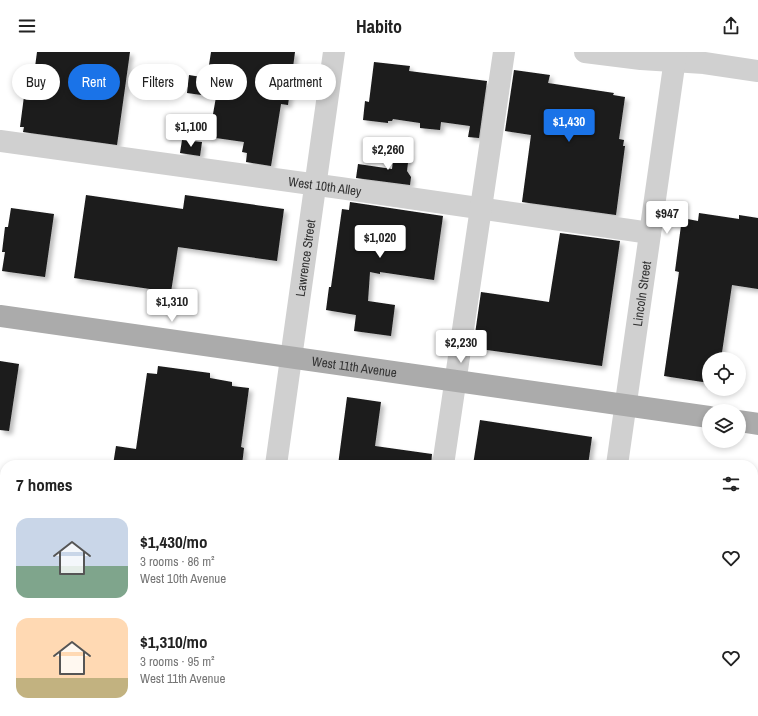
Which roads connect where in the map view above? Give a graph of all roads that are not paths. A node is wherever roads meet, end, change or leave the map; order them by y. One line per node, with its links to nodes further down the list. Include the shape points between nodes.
1 (334, 52): 7 (street, Lawrence Street)
2 (504, 52): 8 (street)
3 (585, 52): 4 (street, via 641,59)
4 (675, 57): 5 (street); 9 (street, Lincoln Street)
5 (758, 71)
6 (0, 141): 7 (street, West 10th Alley)
7 (316, 184): 8 (street, West 10th Alley); 11 (street, Lawrence Street)
8 (481, 208): 9 (street, West 10th Alley); 12 (street)
9 (650, 233): 13 (street, Lincoln Street)
10 (0, 316): 11 (main road, West 11th Avenue)
11 (291, 357): 12 (main road, West 11th Avenue); 17 (street, Lawrence Street)
12 (455, 380): 13 (main road, West 11th Avenue); 18 (street)
13 (625, 404): 14 (main road, West 11th Avenue); 19 (street, Lincoln Street)
14 (702, 416)
15 (746, 422): 16 (main road)
16 (758, 424)
17 (277, 460)
18 (444, 460)
19 (618, 460)

